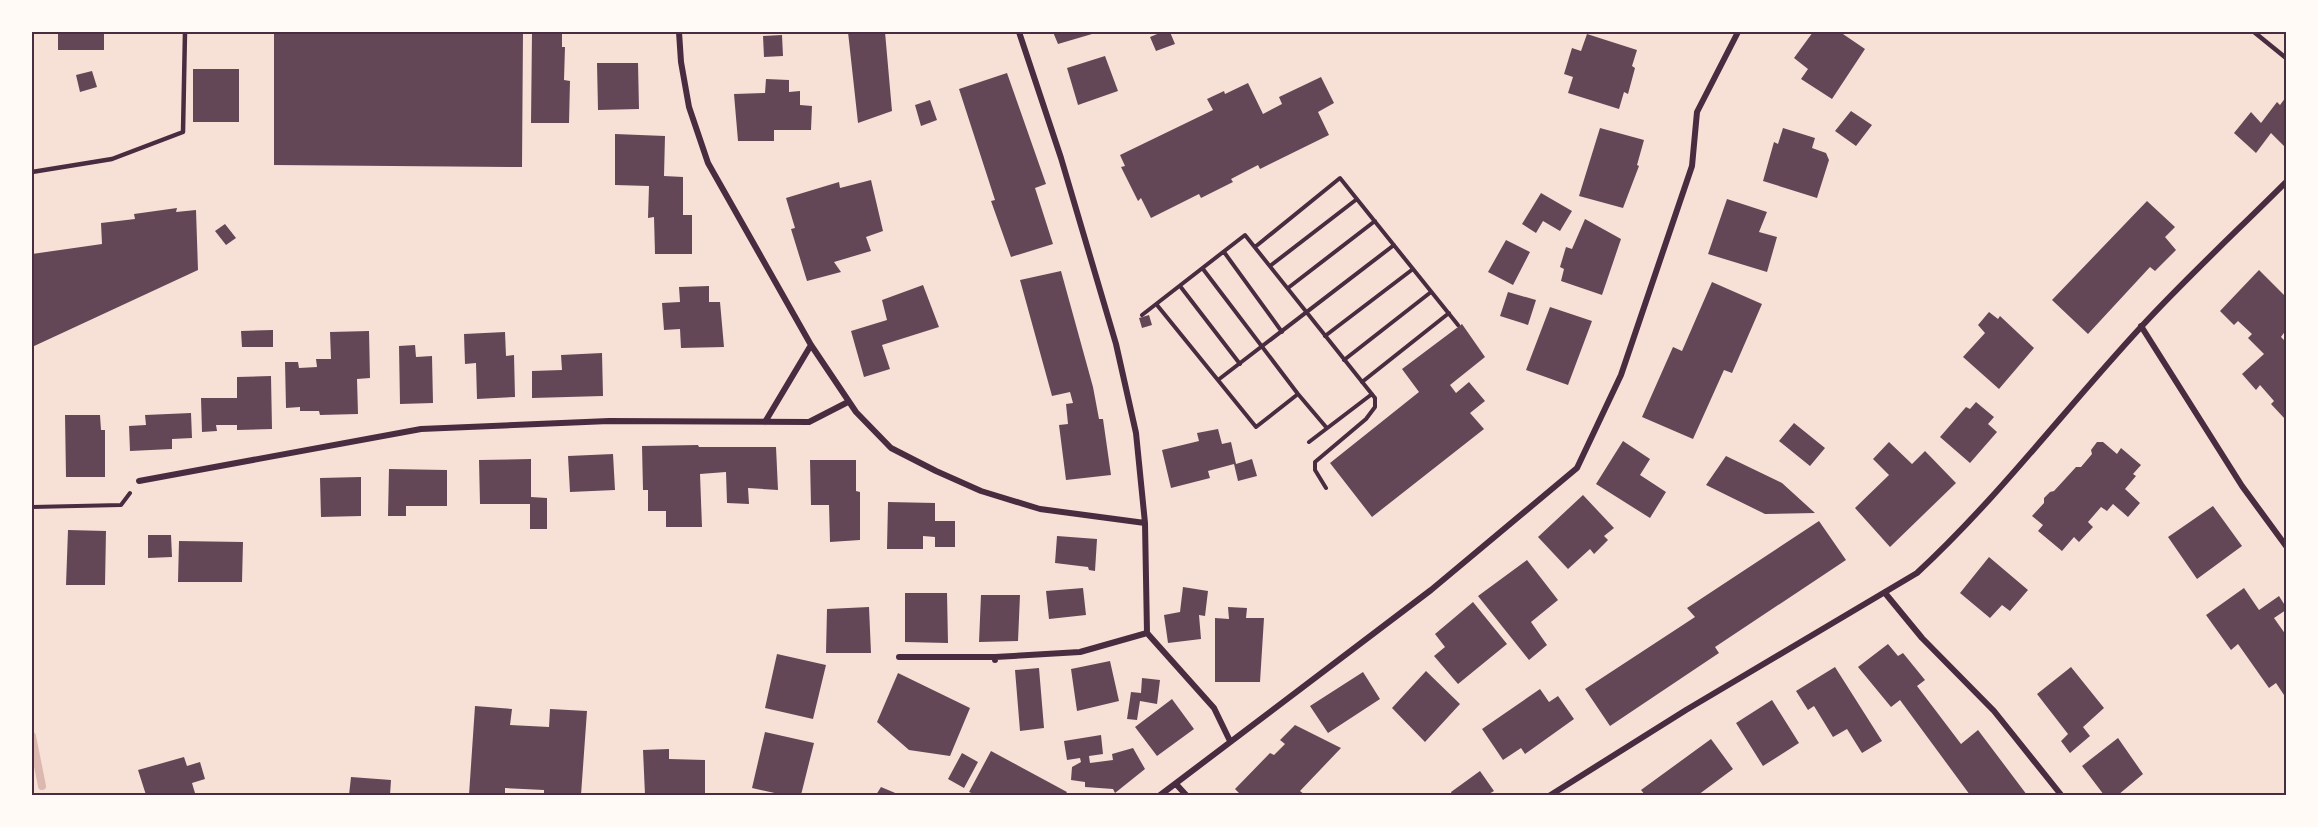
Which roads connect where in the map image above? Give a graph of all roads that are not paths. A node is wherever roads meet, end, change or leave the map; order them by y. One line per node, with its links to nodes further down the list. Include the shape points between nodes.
1 (185, 32): 7 (lane, via 183,132 112,159)
2 (679, 32): 10 (street, via 689,107 708,163)
3 (1019, 32): 14 (street, via 1116,344 1136,434)
4 (1738, 32): 19 (street, via 1697,112 1692,166 1621,375 1577,468 1431,590)
5 (2254, 32): 6 (lane)
6 (2286, 58)
7 (32, 172)
8 (2286, 182): 9 (street)
9 (2141, 326): 15 (street, via 2242,486); 16 (street, via 1945,547 1917,573)
10 (811, 345): 11 (street); 12 (street)
11 (848, 402): 12 (street, via 809,422); 14 (street, via 891,448 981,491 1040,509)
12 (765, 422): 13 (street, via 609,421 421,429)
13 (140, 481)
14 (1145, 523): 17 (street)
15 (2286, 546)
16 (1886, 593): 23 (street); 24 (street, via 1922,638 1994,711)
17 (1147, 633): 18 (street, via 1080,652 995,659); 19 (street, via 1214,708)
18 (899, 657)
19 (1230, 741): 20 (street)
20 (1176, 784): 21 (street); 22 (street)
21 (1159, 795)
22 (1188, 795)
23 (1549, 795)
24 (2062, 795)

